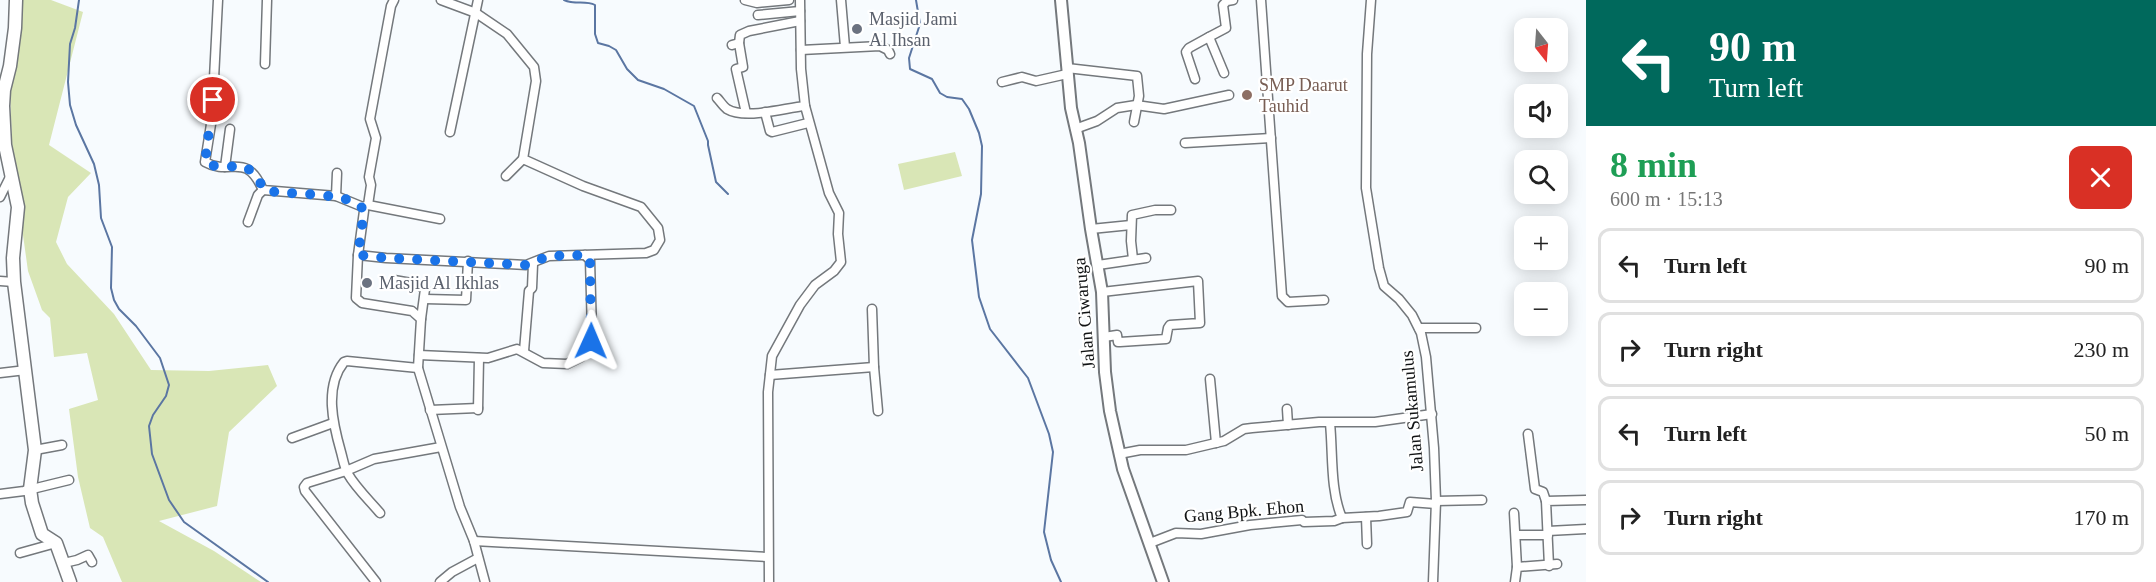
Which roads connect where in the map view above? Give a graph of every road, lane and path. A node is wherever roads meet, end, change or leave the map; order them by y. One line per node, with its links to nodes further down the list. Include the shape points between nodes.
1 (16, 0): 44 (main road, via 3,106)
2 (218, 0): 42 (street, via 212,118 204,160)
3 (267, 0): 23 (street)
4 (394, 0): 49 (street, via 370,119 376,138)
5 (441, 0): 16 (street)
6 (478, 0): 16 (street)
7 (745, 0): 8 (street)
8 (789, 0)
9 (800, 0): 15 (street)
10 (841, 0): 20 (street)
11 (1233, 0): 19 (street, via 1223,5 1226,28)
12 (1261, 0): 39 (street)
13 (1371, 0): 70 (street, Jalan Sukamulus, via 1366,188 1371,224 1384,286 1399,299)
14 (1064, 1): 24 (street, Jalan Ciwaruga)
15 (800, 10): 17 (street); 18 (street)
16 (476, 13): 38 (street); 41 (street, via 507,34 535,69)
17 (758, 15)
18 (800, 21): 21 (street); 33 (street, via 740,35 736,44 743,67 736,69)
19 (1209, 37): 25 (street); 26 (street, via 1186,52)
20 (845, 47): 21 (street); 22 (street, via 880,46)
21 (801, 50): 31 (street)
22 (890, 54)
23 (265, 64)
24 (1067, 71): 27 (street, via 1036,81 1022,77); 30 (street, via 1137,76); 37 (street, Jalan Ciwaruga)
25 (1224, 73)
26 (1195, 79)
27 (1002, 82)
28 (1229, 95): 30 (street, via 1164,109)
29 (717, 98): 33 (street, via 725,108)
30 (1136, 105): 34 (street); 37 (street, via 1117,108)
31 (805, 106): 32 (street); 35 (street)
32 (765, 112): 33 (street); 35 (street, via 772,132)
33 (746, 113)
34 (1134, 122)
35 (808, 123): 80 (street, via 839,213 841,262 800,305 773,352)
36 (230, 129): 42 (street)
37 (1075, 129): 54 (street, Jalan Ciwaruga)
38 (450, 132)
39 (1271, 138): 40 (street); 67 (street, via 1282,296 1287,302)
40 (1185, 143)
41 (523, 159): 45 (street); 56 (street, via 641,207 658,228 660,240 654,250 646,253)
42 (225, 167): 46 (street, via 249,168)
43 (337, 173): 47 (street)
44 (11, 175): 48 (street); 64 (main road, via 18,207)
45 (506, 176)
46 (264, 190): 47 (street); 52 (street, via 258,195)
47 (336, 196): 49 (street)
48 (0, 197)
49 (365, 206): 51 (street); 55 (street)
50 (1171, 210): 53 (street, via 1135,213)
51 (440, 219)
52 (248, 222)
53 (1131, 225): 54 (street); 58 (street)
54 (1091, 229): 61 (street, Jalan Ciwaruga)
55 (358, 255): 59 (street); 69 (street, via 357,300 412,311)
56 (585, 255): 60 (street, via 549,256); 73 (street, via 590,260 592,332 588,347 581,357 567,364 543,363)
57 (1146, 258): 58 (street)
58 (1133, 259): 61 (street)
59 (468, 261): 60 (street); 66 (street, via 466,300)
60 (533, 264): 73 (street)
61 (1098, 265): 65 (street, Jalan Ciwaruga)
62 (394, 280): 66 (street, via 421,285 425,289)
63 (0, 281): 64 (street)
64 (14, 282): 78 (main road)
65 (1102, 292): 72 (street, Jalan Ciwaruga); 72 (street, via 1198,281 1200,323 1170,325 1166,339 1118,342 1117,335)
66 (424, 299): 69 (street)
67 (1324, 300)
68 (872, 309): 76 (street)
69 (421, 319): 74 (street)
70 (1419, 328): 71 (street); 85 (street, Jalan Sukamulus)
71 (1476, 328)
72 (1104, 337): 95 (street, Jalan Ciwaruga, via 1109,401)
73 (524, 351): 75 (street, via 517,349)
74 (419, 355): 75 (street); 77 (street)
75 (479, 358): 83 (street, via 478,409)
76 (874, 367): 80 (street); 84 (street)
77 (418, 368): 83 (street); 86 (street, via 344,362 332,400)
78 (26, 369): 79 (street); 94 (main road)
79 (0, 373)
80 (770, 375): 116 (street)
81 (1210, 379): 91 (street)
82 (1287, 409): 88 (street)
83 (430, 410): 93 (street)
84 (878, 411)
85 (1432, 414): 87 (street, via 1376,422); 103 (street, Jalan Sukamulus)
86 (333, 423): 90 (street); 96 (street)
87 (1330, 423): 88 (street); 107 (street, via 1337,507)
88 (1288, 425): 91 (street, via 1244,429)
89 (1528, 434): 102 (street, via 1535,489 1543,492)
90 (292, 438)
91 (1216, 443): 95 (street, via 1186,450)
92 (62, 445): 94 (street)
93 (441, 447): 96 (street, via 374,459); 111 (street)
94 (35, 450): 98 (main road)
95 (1119, 454): 113 (street, Jalan Ciwaruga)
96 (346, 471): 104 (street); 122 (street, via 307,483 304,489)
97 (69, 480): 98 (street)
98 (30, 489): 99 (street); 112 (main road, via 42,534)
99 (0, 494)
100 (1482, 500): 103 (street)
101 (1586, 500): 102 (street)
102 (1546, 501): 109 (street)
103 (1436, 502): 106 (street, Gang Bpk. Ehon, via 1410,502 1407,512); 127 (street, Jalan Sukamulus)
104 (380, 513)
105 (1514, 513): 110 (street)
106 (1366, 517): 107 (street, Gang Bpk. Ehon); 114 (street)
107 (1342, 518): 113 (street, Gang Bpk. Ehon, via 1250,525 1201,534 1176,533)
108 (1586, 529): 109 (street)
109 (1548, 533): 110 (street); 120 (street, via 1553,565)
110 (1516, 535): 120 (street)
111 (474, 541): 116 (street); 117 (street)
112 (56, 543): 115 (street); 119 (main road)
113 (1150, 543): 126 (street, Jalan Ciwaruga)
114 (1367, 544)
115 (20, 553)
116 (767, 557): 125 (street)
117 (478, 558): 123 (street); 124 (street)
118 (92, 561): 119 (street, via 88,555)
119 (64, 563): 121 (main road)
120 (1517, 567): 128 (street)
121 (70, 582)
122 (376, 582)
123 (441, 582)
124 (485, 582)
125 (769, 582)
126 (1163, 582)
127 (1432, 582)
128 (1515, 582)

